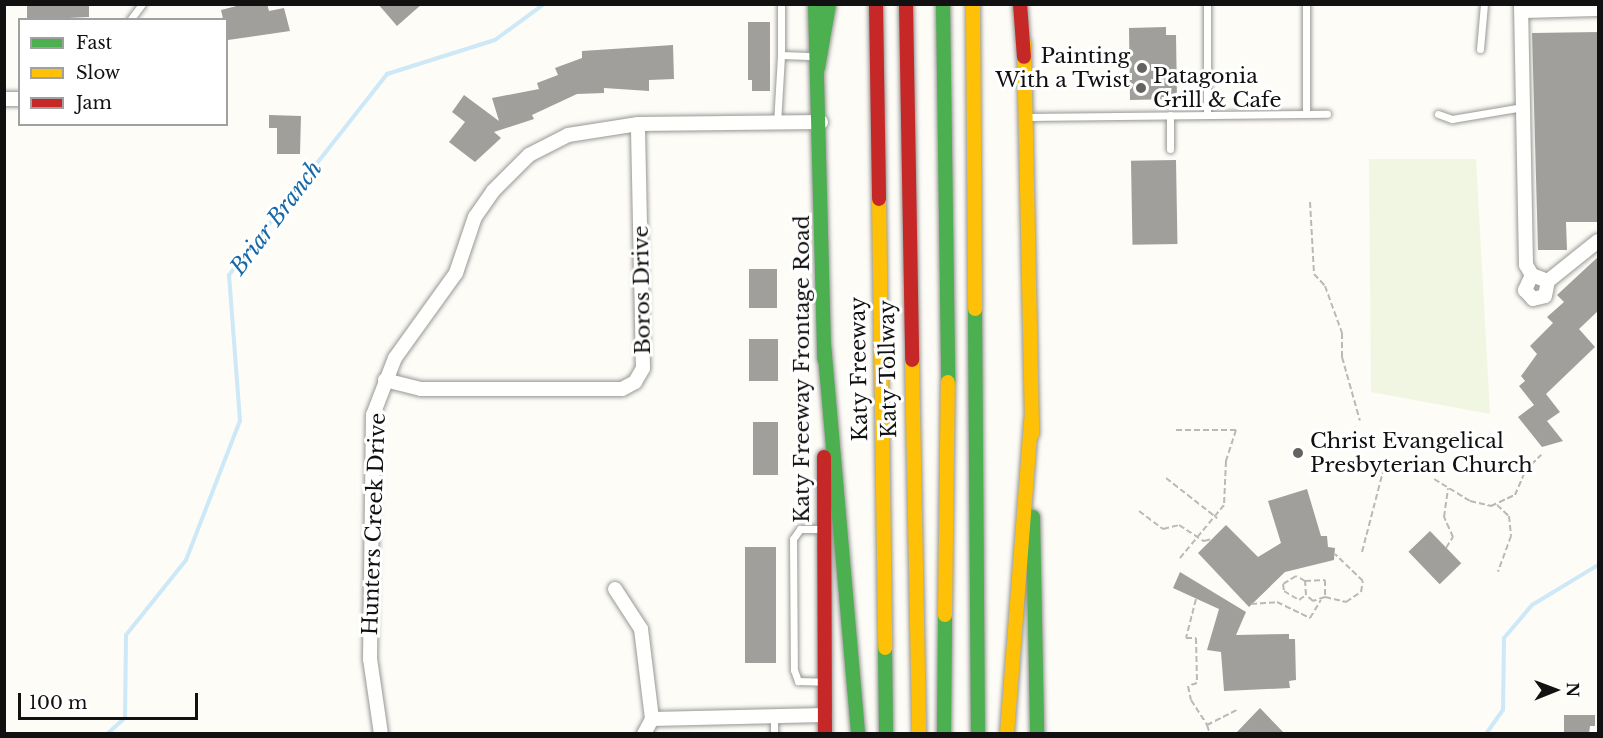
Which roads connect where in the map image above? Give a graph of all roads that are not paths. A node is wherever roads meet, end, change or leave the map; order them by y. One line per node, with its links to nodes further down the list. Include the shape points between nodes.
1 (142, 4): 16 (lane)
2 (781, 4): 18 (lane)
3 (815, 4): 20 (main road, Katy Freeway Frontage Road)
4 (829, 4): 20 (main road)
5 (876, 4): 47 (main road, Katy Freeway)
6 (906, 4): 48 (main road, Katy Tollway)
7 (943, 4): 49 (main road, via 948,366)
8 (973, 4): 50 (main road)
9 (1020, 4): 19 (main road)
10 (1025, 4): 19 (main road)
11 (1207, 4): 25 (lane)
12 (1306, 4): 22 (lane)
13 (1484, 4): 17 (lane)
14 (1522, 8): 15 (street); 21 (street)
15 (1599, 9)
16 (132, 18)
17 (1480, 49)
18 (782, 55): 20 (lane); 29 (lane)
19 (1024, 57): 27 (main road)
20 (818, 62): 28 (main road, Katy Freeway Frontage Road)
21 (1523, 107): 24 (lane, via 1452,119); 32 (street, via 1526,266 1540,278)
22 (1306, 114): 23 (lane); 25 (lane)
23 (1328, 114)
24 (1438, 114)
25 (1207, 115): 26 (lane)
26 (1170, 116): 27 (lane); 31 (lane)
27 (1025, 117): 35 (main road)
28 (821, 122): 29 (street, Hunters Creek Drive); 33 (main road, Katy Freeway Frontage Road)
29 (777, 123): 30 (street, Hunters Creek Drive)
30 (638, 124): 34 (street, Hunters Creek Drive, via 568,135 529,155 500,184 476,218 456,273); 34 (street, Boros Drive, via 643,368 635,382 622,389 421,389)
31 (1170, 149)
32 (1599, 240)
33 (824, 344): 36 (main road, Katy Freeway Frontage Road); 46 (main road)
34 (385, 380): 42 (street, Hunters Creek Drive, via 373,415 370,659)
35 (1031, 420): 51 (main road); 52 (main road)
36 (824, 529): 38 (main road, Katy Freeway Frontage Road); 38 (lane, via 800,529 793,539 794,670 798,681)
37 (615, 589): 41 (street, via 640,628)
38 (825, 682): 39 (main road, Katy Freeway Frontage Road)
39 (825, 715): 40 (street); 45 (main road, Katy Freeway Frontage Road)
40 (774, 716): 41 (street); 44 (lane)
41 (652, 719): 43 (street)
42 (381, 734)
43 (644, 734)
44 (774, 734)
45 (825, 734)
46 (858, 734)
47 (886, 734)
48 (919, 734)
49 (944, 734)
50 (978, 734)
51 (1007, 734)
52 (1037, 734)

